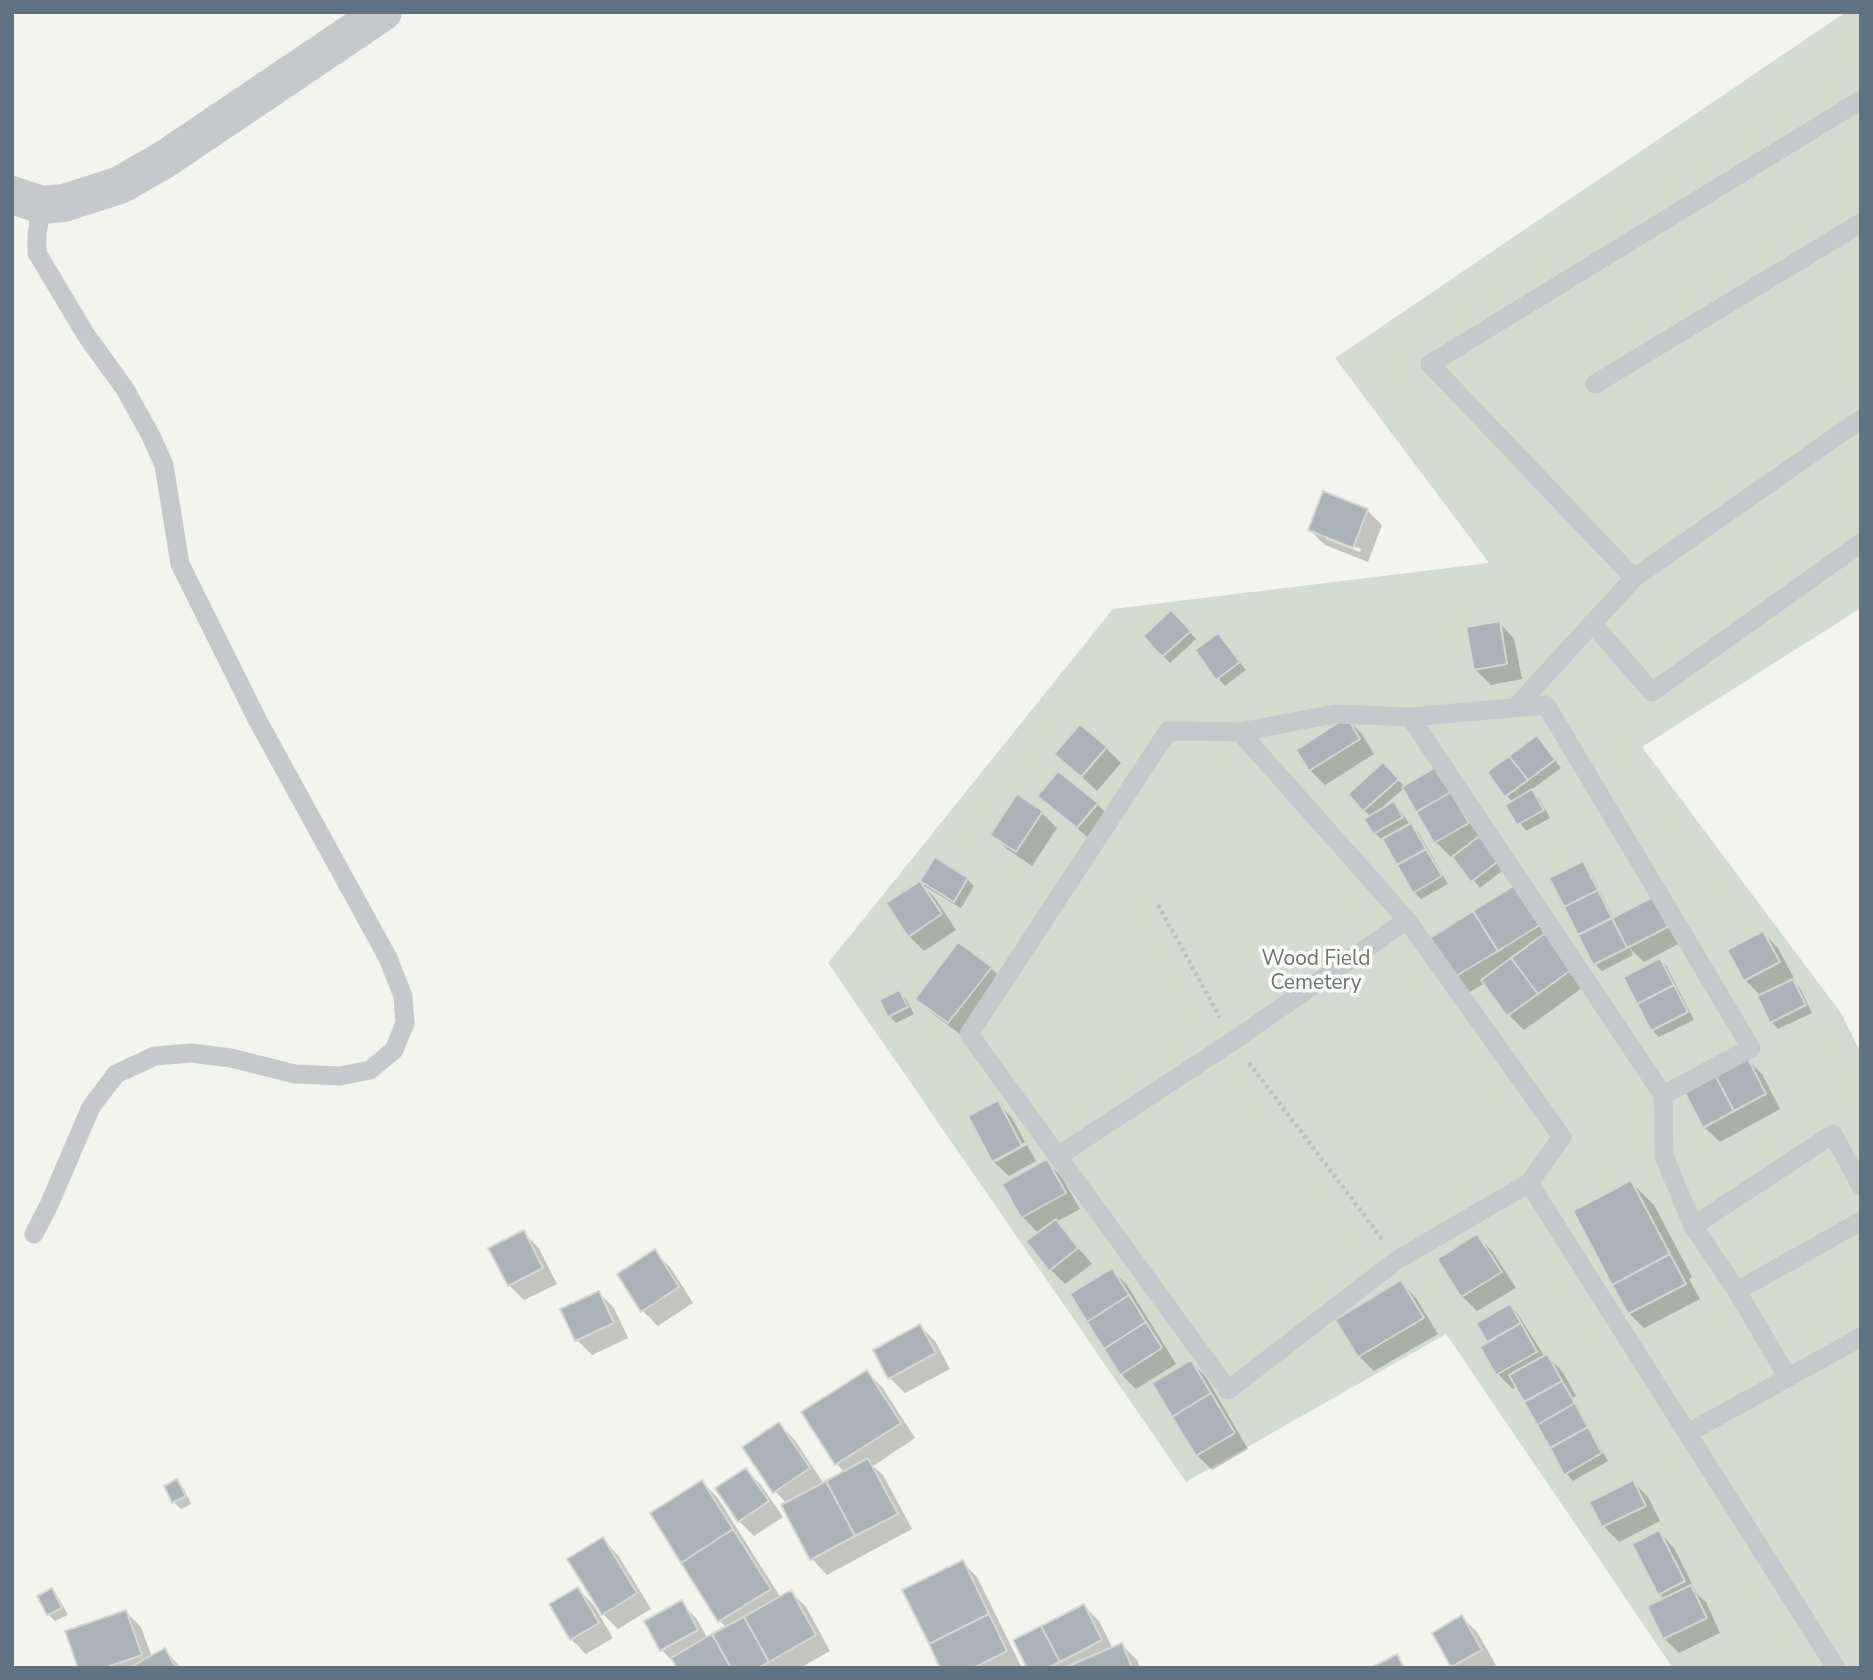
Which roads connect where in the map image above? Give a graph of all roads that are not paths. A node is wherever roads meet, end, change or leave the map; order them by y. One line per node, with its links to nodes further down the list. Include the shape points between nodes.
1 (383, 12): 3 (street, via 120,185 64,203)
2 (1861, 100): 8 (lane, via 1430,364)
3 (27, 200): 20 (lane, via 37,234 37,253 125,390 164,465 180,564 258,721 388,958 403,996 405,1023 394,1050 370,1070 340,1076 295,1074 191,1053 155,1056 116,1074 91,1107)
4 (1861, 223): 5 (lane)
5 (1595, 384)
6 (1861, 419): 8 (lane)
7 (1861, 543): 9 (lane, via 1652,692)
8 (1634, 578): 9 (lane)
9 (1592, 623): 10 (lane)
10 (1515, 708): 11 (lane); 14 (lane, via 1546,705 1751,1048)
11 (1410, 717): 12 (lane, via 1334,714); 14 (lane)
12 (1240, 732): 13 (lane); 15 (lane, via 1168,731 969,1034)
13 (1406, 920): 15 (lane); 16 (lane, via 1562,1137)
14 (1663, 1095): 19 (lane, via 1664,1156)
15 (1058, 1156): 16 (lane, via 1228,1390 1397,1260)
16 (1529, 1183): 24 (lane)
17 (1861, 1186): 19 (lane, via 1833,1134)
18 (1861, 1221): 21 (lane)
19 (1693, 1226): 21 (lane)
20 (34, 1234)
21 (1737, 1291): 23 (lane)
22 (1861, 1337): 23 (lane)
23 (1787, 1376): 24 (lane)
24 (1688, 1433): 25 (lane)
25 (1836, 1668)

